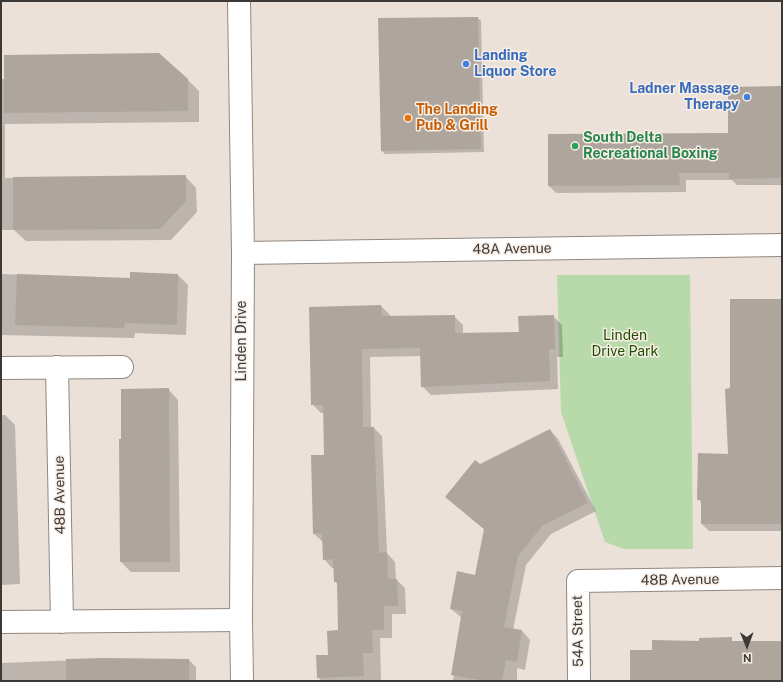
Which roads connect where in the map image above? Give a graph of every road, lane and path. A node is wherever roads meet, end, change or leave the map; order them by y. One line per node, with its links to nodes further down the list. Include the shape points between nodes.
1 (239, 1): 3 (street, Linden Drive)
2 (782, 245): 3 (street, 48A Avenue)
3 (243, 252): 9 (street, Linden Drive)
4 (57, 367): 5 (street); 6 (street); 11 (street, 48B Avenue)
5 (122, 367)
6 (1, 368)
7 (782, 578): 8 (street, 48B Avenue)
8 (578, 581): 13 (street, 54A Street)
9 (241, 620): 11 (street); 12 (street, Linden Drive)
10 (1, 622): 11 (street)
11 (62, 622)
12 (242, 681)
13 (579, 681)

